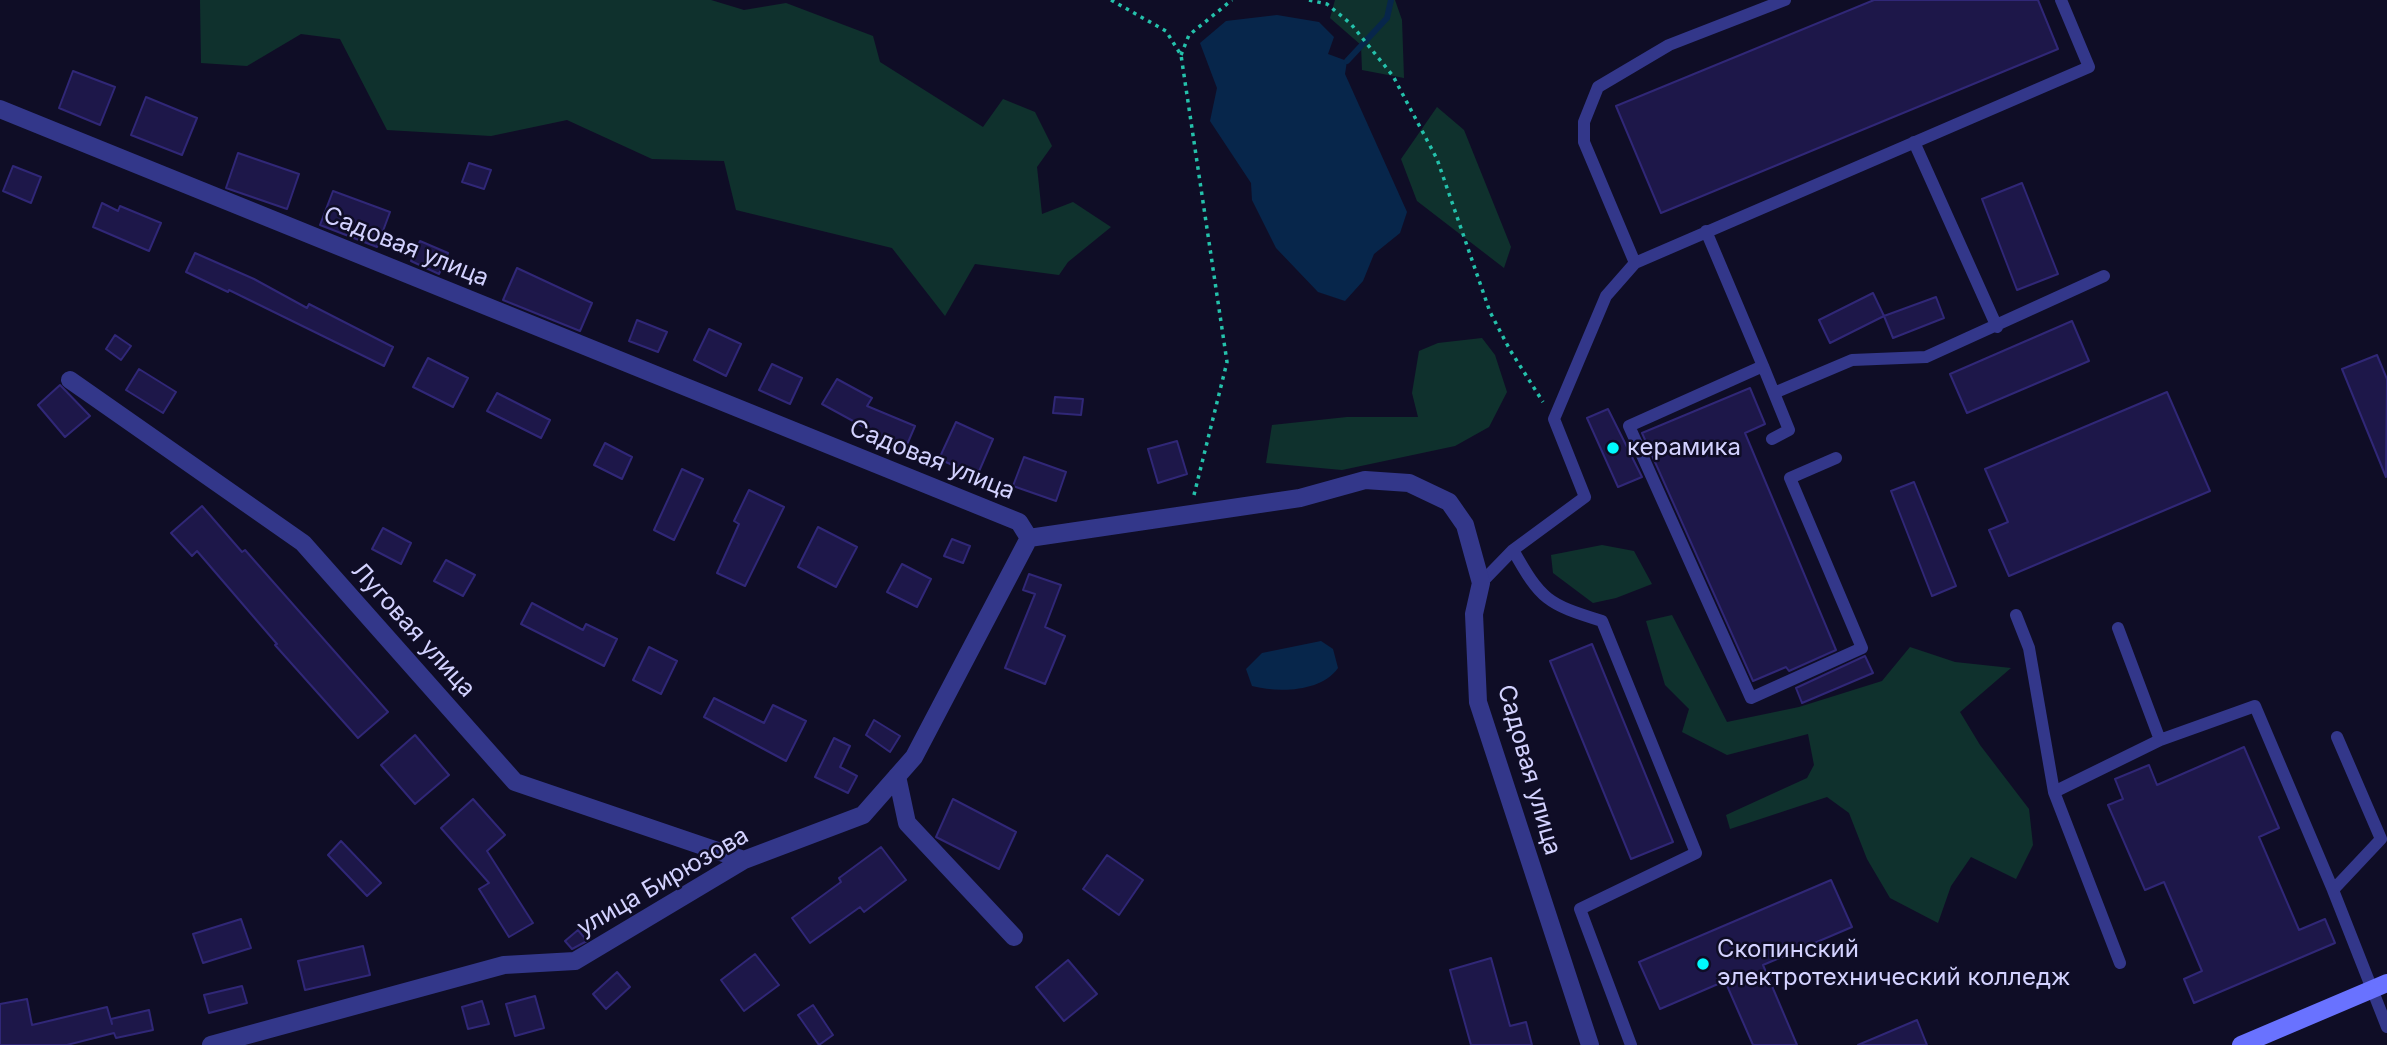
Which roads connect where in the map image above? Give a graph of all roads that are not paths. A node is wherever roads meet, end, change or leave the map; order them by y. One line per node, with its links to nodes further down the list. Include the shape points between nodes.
1 (1785, 0): 6 (lane, via 1669,45 1598,87 1584,122 1584,142)
2 (2061, 0): 4 (lane, via 2089,67)
3 (0, 109): 14 (street, Садовая улица, via 1019,522)
4 (1914, 142): 5 (lane); 8 (lane)
5 (1706, 231): 6 (lane); 9 (lane)
6 (1635, 263): 15 (lane, via 1606,296 1554,419 1586,497)
7 (2104, 276): 8 (lane)
8 (1997, 327): 11 (lane, via 1926,357 1852,360)
9 (1763, 366): 11 (lane); 13 (lane, via 1629,426 1751,698 1862,648 1790,478)
10 (70, 380): 23 (street, Луговая улица, via 303,543 515,782)
11 (1774, 393): 12 (lane, via 1789,430)
12 (1772, 439)
13 (1836, 458)
14 (1029, 538): 16 (street, Садовая улица, via 1300,498 1364,480 1409,483 1449,502 1465,526); 21 (street, улица Бирюзова, via 914,757)
15 (1513, 550): 16 (lane); 31 (lane, via 1535,589 1563,609 1602,621 1696,853 1580,909)
16 (1481, 583): 30 (street, Садовая улица, via 1474,614 1478,702)
17 (2016, 615): 22 (lane, via 2029,648)
18 (2118, 628): 20 (lane)
19 (2337, 737): 24 (lane, via 2381,839)
20 (2160, 740): 22 (lane); 24 (lane, via 2255,706)
21 (897, 776): 23 (street, улица Бирюзова, via 863,815); 25 (street, via 907,823)
22 (2054, 792): 26 (lane)
23 (744, 860): 29 (street, улица Бирюзова, via 575,961 504,965)
24 (2333, 890): 27 (lane)
25 (1014, 937)
26 (2120, 963)
27 (2379, 986): 28 (lane); 32 (main road)
28 (2387, 1027)
29 (211, 1045)
30 (1590, 1045)
31 (1631, 1045)
32 (2241, 1045)

